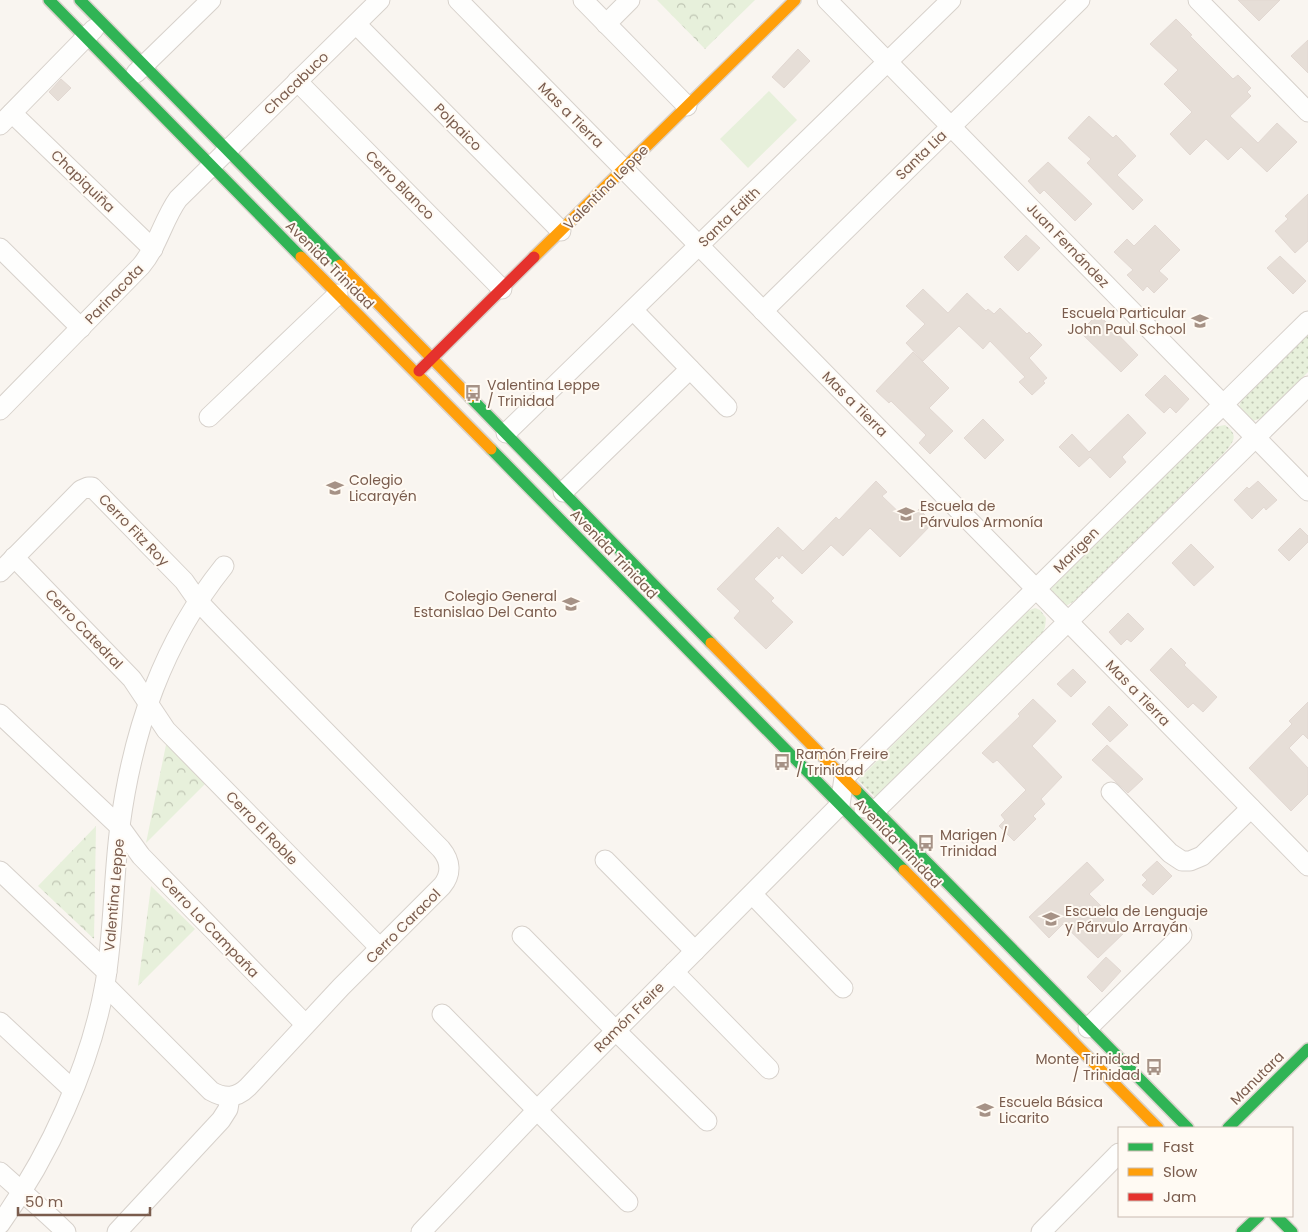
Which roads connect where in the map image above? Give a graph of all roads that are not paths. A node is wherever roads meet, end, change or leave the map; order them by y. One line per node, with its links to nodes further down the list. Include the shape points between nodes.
1 (49, 0): 16 (main road, Avenida Trinidad)
2 (80, 0): 13 (main road, Avenida Trinidad)
3 (211, 0): 18 (street)
4 (380, 0): 14 (street, Chacabuco)
5 (458, 0): 27 (street, Mas a Tierra)
6 (583, 0): 15 (street)
7 (630, 0): 15 (street)
8 (795, 0): 21 (main road, Valentina Leppe)
9 (827, 0): 17 (street, Juan Fernández)
10 (951, 0): 17 (street, Santa Edith)
11 (1080, 0): 24 (street, Santa Lia)
12 (1198, 0): 22 (street)
13 (101, 22): 16 (street); 18 (main road, Avenida Trinidad)
14 (356, 24): 20 (street, Chacabuco); 28 (street, Polpaico)
15 (606, 24): 21 (street)
16 (86, 37): 19 (main road, Avenida Trinidad); 23 (street)
17 (888, 62): 24 (street, Juan Fernández); 29 (street, Santa Edith)
18 (144, 65): 19 (street); 25 (main road, Avenida Trinidad)
19 (128, 80): 26 (main road, Avenida Trinidad)
20 (297, 81): 25 (street, Chacabuco); 32 (street, Cerro Blanco)
21 (687, 106): 27 (main road, Valentina Leppe)
22 (1308, 112)
23 (6, 119): 31 (street, Chapiquiña)
24 (951, 126): 35 (street, Santa Lia); 43 (street, Juan Fernández)
25 (227, 150): 26 (street, Chacabuco); 38 (main road, Avenida Trinidad)
26 (212, 166): 31 (street, Parinacota, via 170,210); 33 (main road, Avenida Trinidad)
27 (624, 169): 28 (main road, Valentina Leppe); 29 (street, Mas a Tierra)
28 (561, 231): 32 (main road, Valentina Leppe)
29 (699, 246): 34 (street, Santa Edith); 35 (street, Mas a Tierra)
30 (0, 248): 37 (street)
31 (154, 249): 37 (street, Parinacota)
32 (502, 289): 38 (main road, Valentina Leppe)
33 (338, 294): 40 (main road, Avenida Trinidad); 45 (street)
34 (633, 310): 39 (street); 46 (street, Santa Edith)
35 (763, 311): 53 (street, Mas a Tierra)
36 (1308, 322): 43 (street, Marigen)
37 (81, 328): 42 (street, Parinacota)
38 (431, 358): 40 (main road, Valentina Leppe); 46 (main road, Avenida Trinidad)
39 (690, 369): 44 (street); 49 (street)
40 (416, 373): 60 (main road, Avenida Trinidad)
41 (1308, 386): 47 (street)
42 (2, 404)
43 (1224, 404): 47 (street, Juan Fernández); 53 (street, Marigen)
44 (728, 407)
45 (209, 417)
46 (506, 433): 49 (main road, Avenida Trinidad)
47 (1256, 437): 48 (street, Juan Fernández); 55 (street)
48 (1308, 491)
49 (563, 492): 58 (main road, Avenida Trinidad)
50 (14, 557): 52 (street, Cerro Fitz Roy); 54 (street, Cerro Fitz Roy, via 81,490 92,487 184,581); 56 (street, Cerro Catedral, via 132,679)
51 (224, 566): 54 (street, Valentina Leppe)
52 (0, 572)
53 (1036, 589): 55 (street, Mas a Tierra); 58 (street, Marigen)
54 (198, 601): 56 (street, Valentina Leppe, via 171,647); 70 (street, Cerro Caracol, via 446,854 450,869 446,881)
55 (1068, 622): 61 (street, Mas a Tierra); 62 (street)
56 (149, 704): 63 (street, Valentina Leppe, via 132,761); 70 (street, Cerro El Roble, via 166,730)
57 (0, 714): 63 (street, Cerro La Campaña)
58 (844, 778): 60 (street); 62 (main road, Avenida Trinidad)
59 (1111, 792): 61 (street, via 1170,853 1182,861 1202,856)
60 (840, 805): 62 (street); 67 (street, Ramón Freire); 86 (main road, Avenida Trinidad)
61 (1251, 808): 65 (street, Mas a Tierra)
62 (876, 810): 78 (main road, Avenida Trinidad)
63 (120, 827): 73 (street, Valentina Leppe); 77 (street, Cerro La Campaña, via 141,856)
64 (605, 860): 71 (street)
65 (1308, 866)
66 (0, 871): 73 (street)
67 (752, 894): 71 (street, Ramón Freire); 74 (street)
68 (1182, 935): 78 (street)
69 (522, 936): 79 (street)
70 (380, 948): 77 (street, Cerro Caracol)
71 (695, 951): 72 (street, Ramón Freire)
72 (674, 972): 79 (street, Ramón Freire); 81 (street)
73 (106, 978): 82 (street, Valentina Leppe, via 90,1042); 83 (street, via 206,1087)
74 (843, 988)
75 (442, 1014): 84 (street)
76 (0, 1022): 82 (street)
77 (304, 1024): 83 (street, Cerro Caracol, via 243,1092)
78 (1088, 1028): 87 (main road, Avenida Trinidad)
79 (616, 1031): 84 (street, Ramón Freire); 85 (street)
80 (1308, 1049): 88 (main road, Manutara)
81 (769, 1069)
82 (73, 1090): 91 (street, Valentina Leppe, via 52,1139)
83 (230, 1097): 97 (street, via 228,1109 221,1120)
84 (537, 1110): 92 (street); 98 (street, Ramón Freire)
85 (707, 1121)
86 (1151, 1126)
87 (1187, 1127)
88 (1229, 1127)
89 (1118, 1154): 99 (street)
90 (0, 1172): 91 (street)
91 (22, 1192): 95 (street, Valentina Leppe); 96 (street)
92 (628, 1202)
93 (1277, 1217): 102 (main road)
94 (1252, 1218): 100 (main road); 101 (main road)
95 (0, 1224)
96 (66, 1232)
97 (117, 1232)
98 (421, 1232)
99 (1041, 1232)
100 (1242, 1232)
101 (1261, 1232)
102 (1292, 1232)

